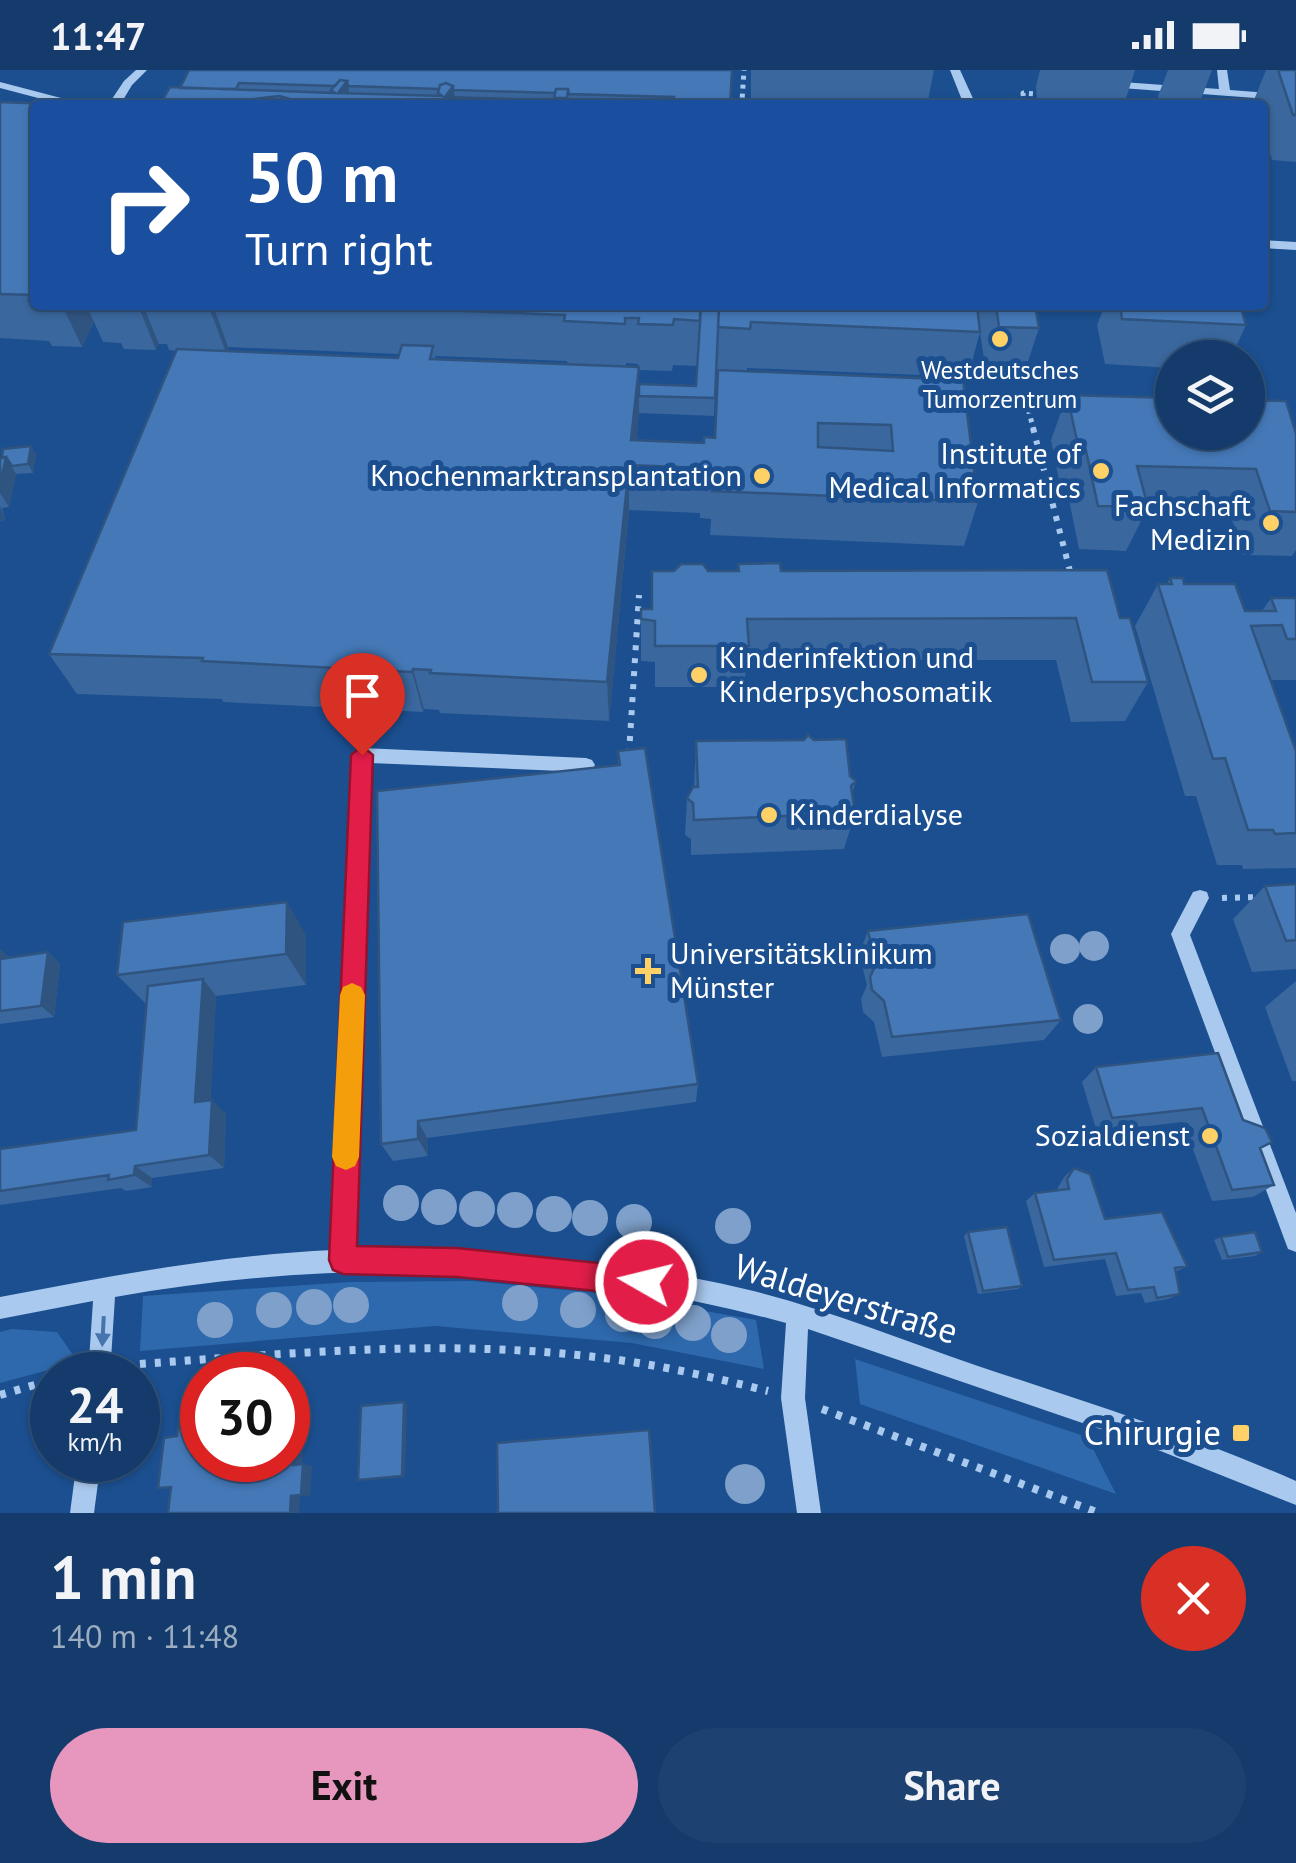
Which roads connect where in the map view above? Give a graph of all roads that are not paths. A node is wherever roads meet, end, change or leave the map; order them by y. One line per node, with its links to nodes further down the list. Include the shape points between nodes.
1 (142, 70): 9 (street)
2 (955, 70): 10 (street)
3 (1222, 70): 6 (street)
4 (1093, 82): 6 (street)
5 (0, 85): 8 (street)
6 (1225, 93): 7 (street)
7 (1296, 98)
8 (57, 100)
9 (117, 100)
10 (968, 100)
11 (1268, 244): 12 (street)
12 (1296, 246)
13 (586, 765): 16 (street, via 362,755)
14 (1200, 898): 15 (street, via 1180,934)
15 (1296, 1241)
16 (343, 1260): 17 (street, Waldeyerstraße); 19 (street, Waldeyerstraße, via 610,1276)
17 (105, 1287): 18 (street, Waldeyerstraße); 20 (street, one-way to 20)
18 (0, 1308)
19 (798, 1314): 22 (street, Waldeyerstraße); 24 (street, via 792,1398)
20 (101, 1352)
21 (86, 1482): 23 (street)
22 (1296, 1493)
23 (82, 1513)
24 (809, 1513)

